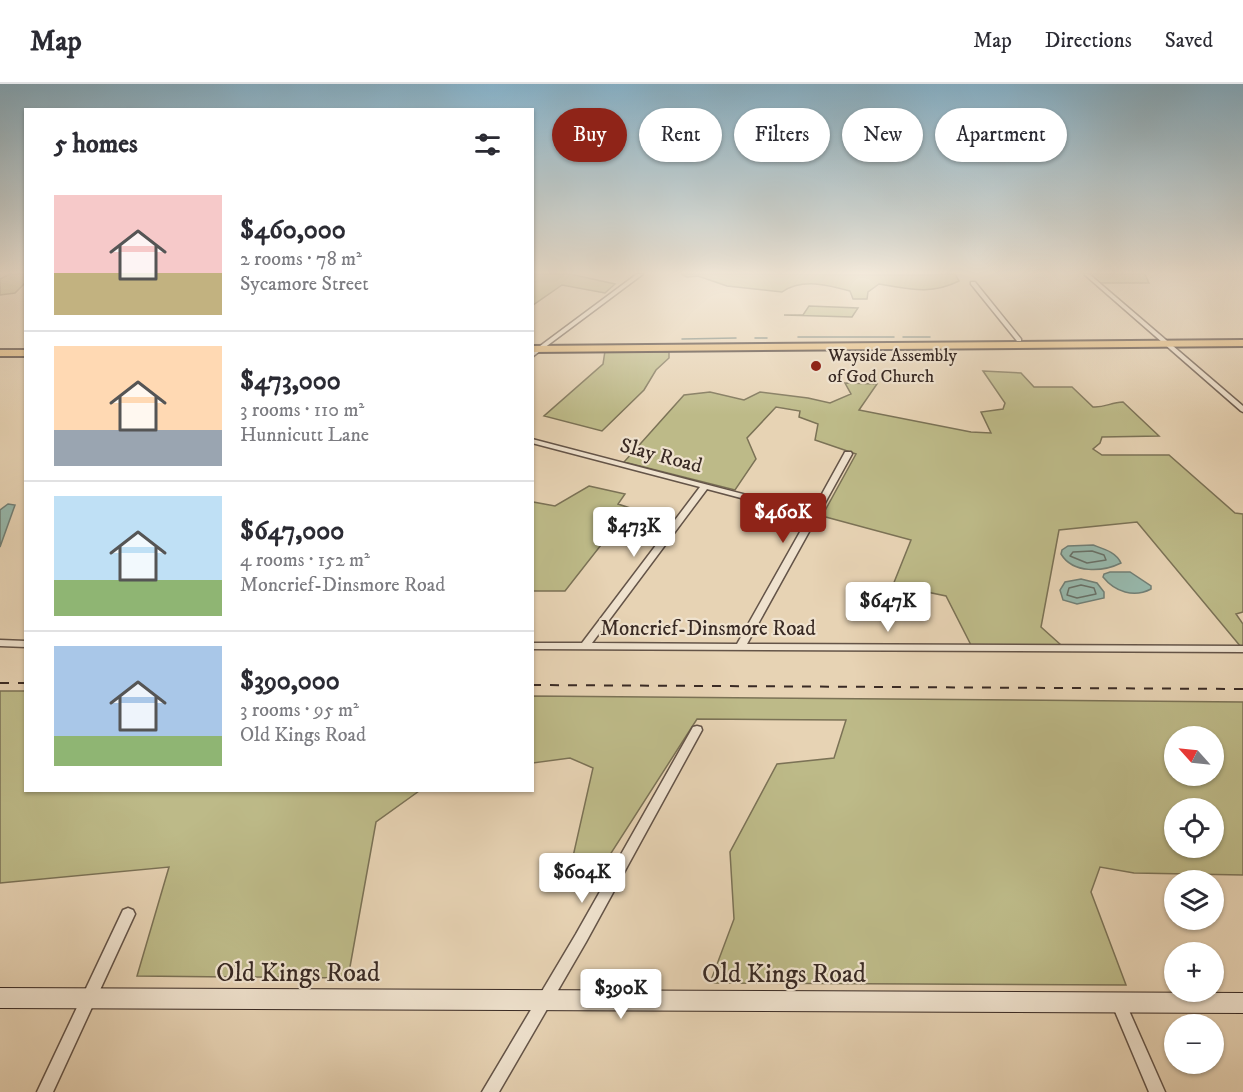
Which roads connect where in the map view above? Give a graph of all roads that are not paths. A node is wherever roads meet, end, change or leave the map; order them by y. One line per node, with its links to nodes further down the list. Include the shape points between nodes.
1 (574, 321): 11 (street)
2 (1004, 321): 5 (street)
3 (1142, 321): 6 (street)
4 (1243, 338): 6 (highway)
5 (1019, 340): 6 (highway); 7 (highway)
6 (1165, 341): 7 (highway); 8 (highway); 14 (street)
7 (959, 343): 11 (highway)
8 (1243, 343)
9 (0, 348): 10 (highway)
10 (24, 348)
11 (537, 348)
12 (0, 353): 13 (highway)
13 (24, 353)
14 (1243, 410)
15 (534, 442): 17 (street, Slay Road)
16 (848, 454): 18 (street)
17 (705, 486): 18 (street, Slay Road); 22 (street)
18 (815, 515): 23 (street)
19 (0, 644): 20 (street)
20 (24, 644)
21 (534, 646): 22 (street, Moncrief-Dinsmore Road)
22 (585, 646): 23 (street, Moncrief-Dinsmore Road)
23 (740, 647): 24 (street, Moncrief-Dinsmore Road)
24 (1243, 649)
25 (697, 730): 29 (street)
26 (128, 914): 28 (street)
27 (0, 998): 28 (street, Old Kings Road)
28 (90, 999): 29 (street, Old Kings Road); 32 (street)
29 (542, 1001): 30 (street, Old Kings Road); 33 (street)
30 (1118, 1002): 31 (street, Old Kings Road); 34 (street)
31 (1243, 1003)
32 (45, 1092)
33 (490, 1092)
34 (1158, 1092)

